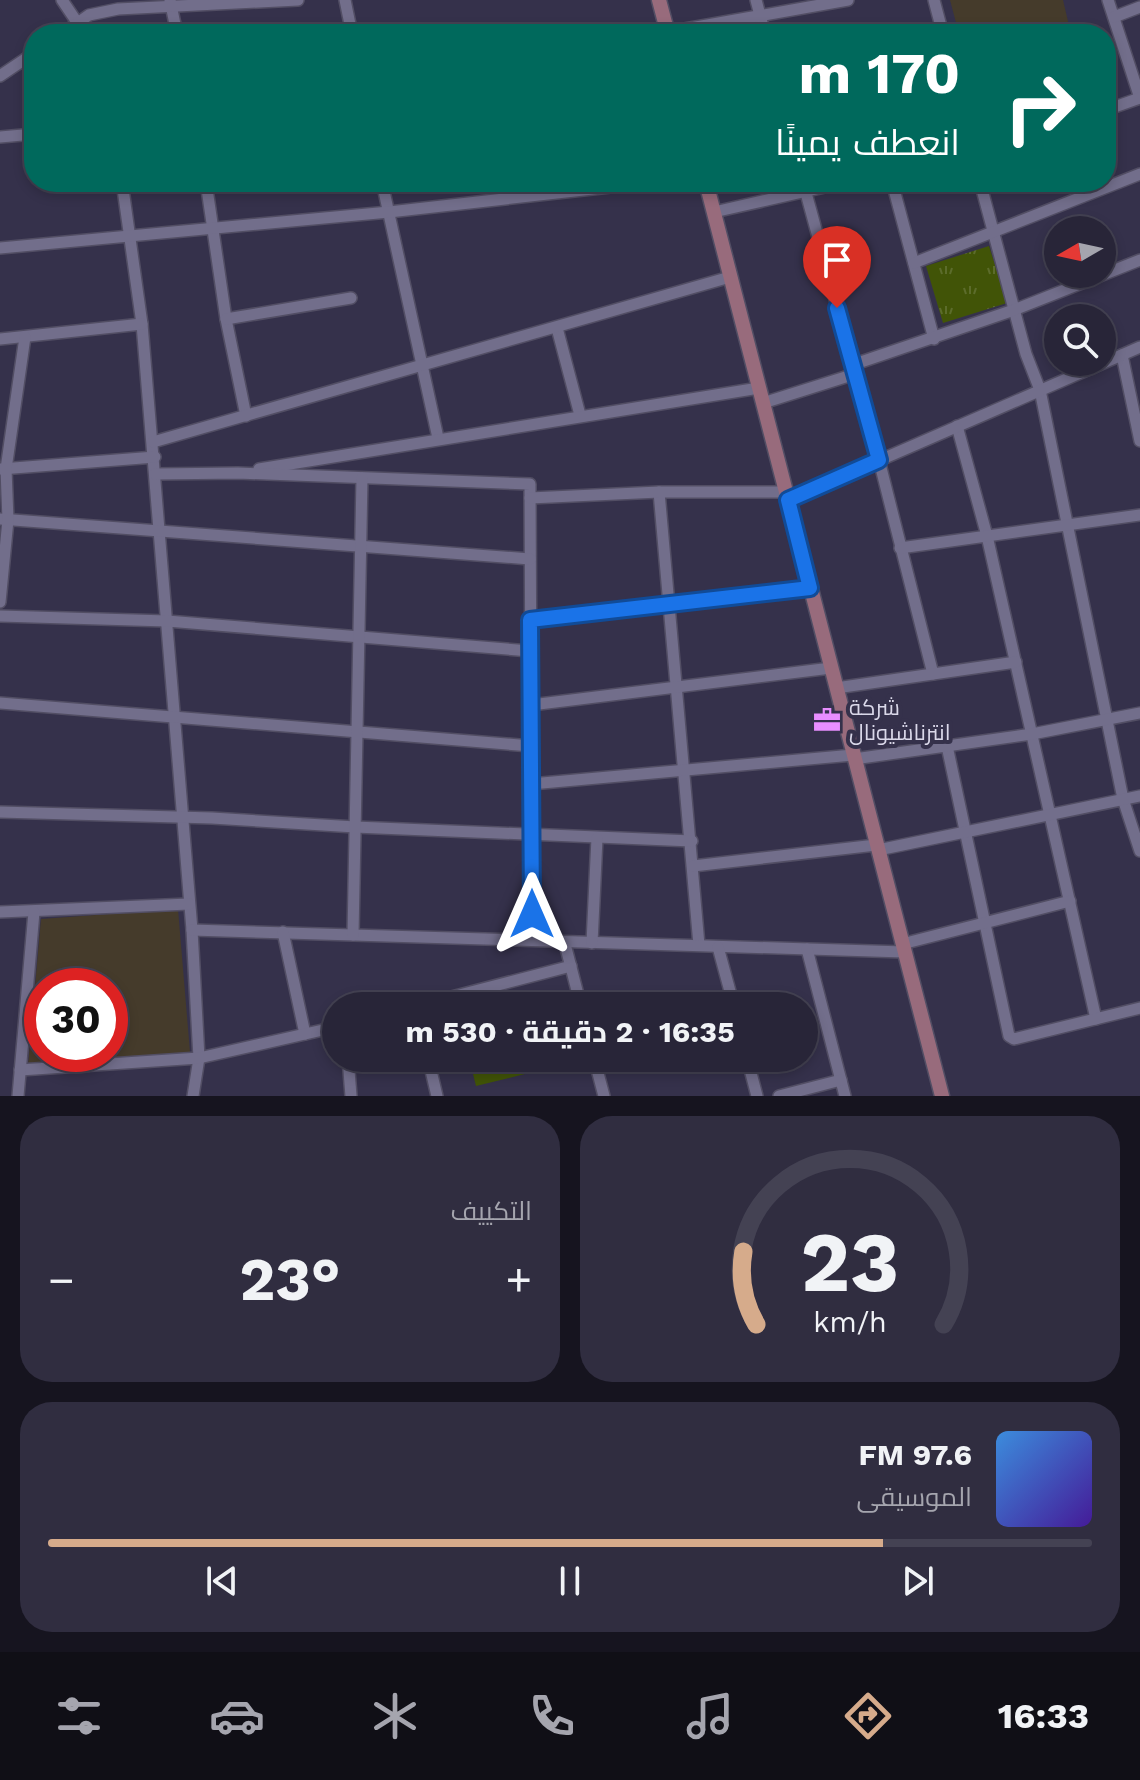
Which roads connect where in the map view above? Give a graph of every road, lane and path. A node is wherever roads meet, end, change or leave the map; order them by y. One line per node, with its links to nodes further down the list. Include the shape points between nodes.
1 (62, 0): 13 (street)
2 (298, 0): 9 (street)
3 (345, 0): 15 (street)
4 (659, 0): 16 (main road)
5 (756, 0): 11 (street)
6 (846, 0): 11 (street)
7 (934, 0): 19 (street)
8 (1108, 0): 12 (street)
9 (170, 2): 13 (street, via 103,12); 14 (street)
10 (1140, 7): 12 (street)
11 (761, 17): 17 (street); 18 (street)
12 (1114, 17): 22 (street)
13 (79, 23)
14 (175, 24)
15 (350, 24)
16 (666, 24)
17 (720, 24)
18 (763, 24)
19 (940, 24)
20 (24, 60): 21 (street)
21 (0, 76)
22 (1140, 98): 23 (street)
23 (1116, 106)
24 (24, 135): 25 (street)
25 (0, 137)
26 (1140, 174): 27 (street)
27 (1116, 184)
28 (124, 192): 41 (street)
29 (208, 192): 40 (street)
30 (384, 192): 38 (street)
31 (566, 192): 38 (street)
32 (709, 192): 39 (main road)
33 (790, 192): 39 (street)
34 (806, 192): 58 (street)
35 (895, 192): 45 (street)
36 (983, 192): 42 (street)
37 (1097, 192): 42 (street)
38 (389, 212): 40 (street); 57 (street)
39 (714, 212): 46 (main road)
40 (214, 228): 41 (street); 49 (street)
41 (131, 235): 43 (street); 50 (street)
42 (994, 235): 45 (street); 48 (street)
43 (0, 248)
44 (1140, 260): 48 (street)
45 (914, 263): 54 (street)
46 (730, 277): 51 (street); 60 (main road)
47 (351, 298): 49 (street)
48 (1014, 310): 54 (street); 59 (street)
49 (226, 319): 62 (street)
50 (142, 324): 52 (street); 66 (street)
51 (557, 328): 57 (street); 61 (street)
52 (25, 337): 53 (street); 69 (street)
53 (0, 339)
54 (934, 339): 58 (street)
55 (1140, 347): 56 (street)
56 (1122, 355): 59 (street); 65 (street)
57 (424, 365): 62 (street); 64 (street)
58 (853, 370): 60 (street); 68 (street)
59 (1040, 390): 63 (street); 78 (street)
60 (761, 396): 61 (street); 74 (main road)
61 (580, 415): 64 (street)
62 (246, 416): 66 (street)
63 (957, 426): 68 (street); 80 (street)
64 (438, 438): 70 (street)
65 (1140, 441)
66 (153, 442): 67 (street)
67 (155, 457): 69 (street); 71 (street)
68 (879, 460): 74 (street); 82 (street)
69 (3, 469): 77 (street)
70 (238, 473): 71 (street); 72 (street)
71 (155, 474): 79 (street)
72 (362, 478): 75 (street, via 530,484); 81 (street)
73 (659, 492): 74 (street); 75 (street); 86 (street)
74 (787, 496): 84 (main road)
75 (530, 498): 83 (street)
76 (1140, 515): 78 (street)
77 (4, 520): 79 (street); 85 (street)
78 (1068, 527): 80 (street); 101 (street)
79 (159, 531): 81 (street); 89 (street)
80 (987, 536): 82 (street); 92 (street)
81 (361, 545): 83 (street); 90 (street)
82 (900, 548): 94 (street)
83 (530, 559): 88 (street)
84 (810, 588): 86 (street); 93 (main road)
85 (0, 602)
86 (668, 604): 88 (street); 96 (street)
87 (0, 616): 89 (street)
88 (530, 620): 91 (street)
89 (167, 621): 90 (street); 100 (street)
90 (359, 636): 91 (street); 102 (street)
91 (530, 651): 98 (street)
92 (1016, 662): 94 (street); 103 (street)
93 (831, 668): 95 (main road); 96 (street)
94 (933, 674): 95 (street)
95 (836, 688): 106 (main road)
96 (677, 690): 98 (street); 107 (street)
97 (0, 703): 100 (street)
98 (531, 705): 104 (street)
99 (1140, 713): 101 (street)
100 (175, 720): 102 (street); 113 (street)
101 (1107, 720): 103 (street); 110 (street)
102 (357, 732): 104 (street); 114 (street)
103 (1032, 734): 105 (street); 112 (street)
104 (531, 746): 108 (street)
105 (947, 746): 106 (street); 115 (street)
106 (854, 757): 107 (street); 120 (main road)
107 (685, 769): 108 (street); 118 (street)
108 (531, 784): 116 (street)
109 (1140, 796): 110 (street)
110 (1123, 799): 112 (street); 119 (street)
111 (0, 812): 113 (street)
112 (1050, 815): 115 (street); 122 (street)
113 (181, 819): 114 (street); 123 (street)
114 (355, 827): 116 (street); 129 (street)
115 (965, 831): 120 (street); 126 (street)
116 (531, 836): 117 (street); 130 (street)
117 (597, 838): 118 (street); 131 (street)
118 (692, 841): 121 (street)
119 (1140, 847)
120 (877, 848): 121 (street); 135 (main road)
121 (693, 866): 133 (street)
122 (1070, 901): 126 (street); 142 (street)
123 (189, 904): 125 (street); 127 (street)
124 (0, 912): 125 (street)
125 (34, 912): 146 (street)
126 (984, 923): 135 (street); 142 (street, via 1009,1036)
127 (192, 930): 128 (street); 145 (street)
128 (283, 932): 129 (street); 144 (street)
129 (353, 935): 130 (street)
130 (532, 940): 132 (street)
131 (592, 943): 132 (street); 133 (street)
132 (565, 944): 137 (street)
133 (699, 945): 134 (street)
134 (718, 947): 136 (street); 140 (street)
135 (903, 948): 136 (street); 160 (main road)
136 (807, 949): 151 (street)
137 (571, 966): 138 (street); 139 (street)
138 (471, 992)
139 (578, 992)
140 (730, 992)
141 (1140, 1008): 142 (street)
142 (1096, 1019)
143 (322, 1030): 144 (street)
144 (305, 1034): 145 (street)
145 (199, 1058): 146 (street); 153 (street)
146 (20, 1070): 152 (street)
147 (349, 1072): 154 (street)
148 (431, 1072): 155 (street)
149 (598, 1072): 156 (street)
150 (751, 1072): 157 (street)
151 (841, 1080): 158 (street); 159 (street)
152 (18, 1096)
153 (193, 1096)
154 (351, 1096)
155 (437, 1096)
156 (604, 1096)
157 (757, 1096)
158 (779, 1096)
159 (845, 1096)
160 (940, 1096)

